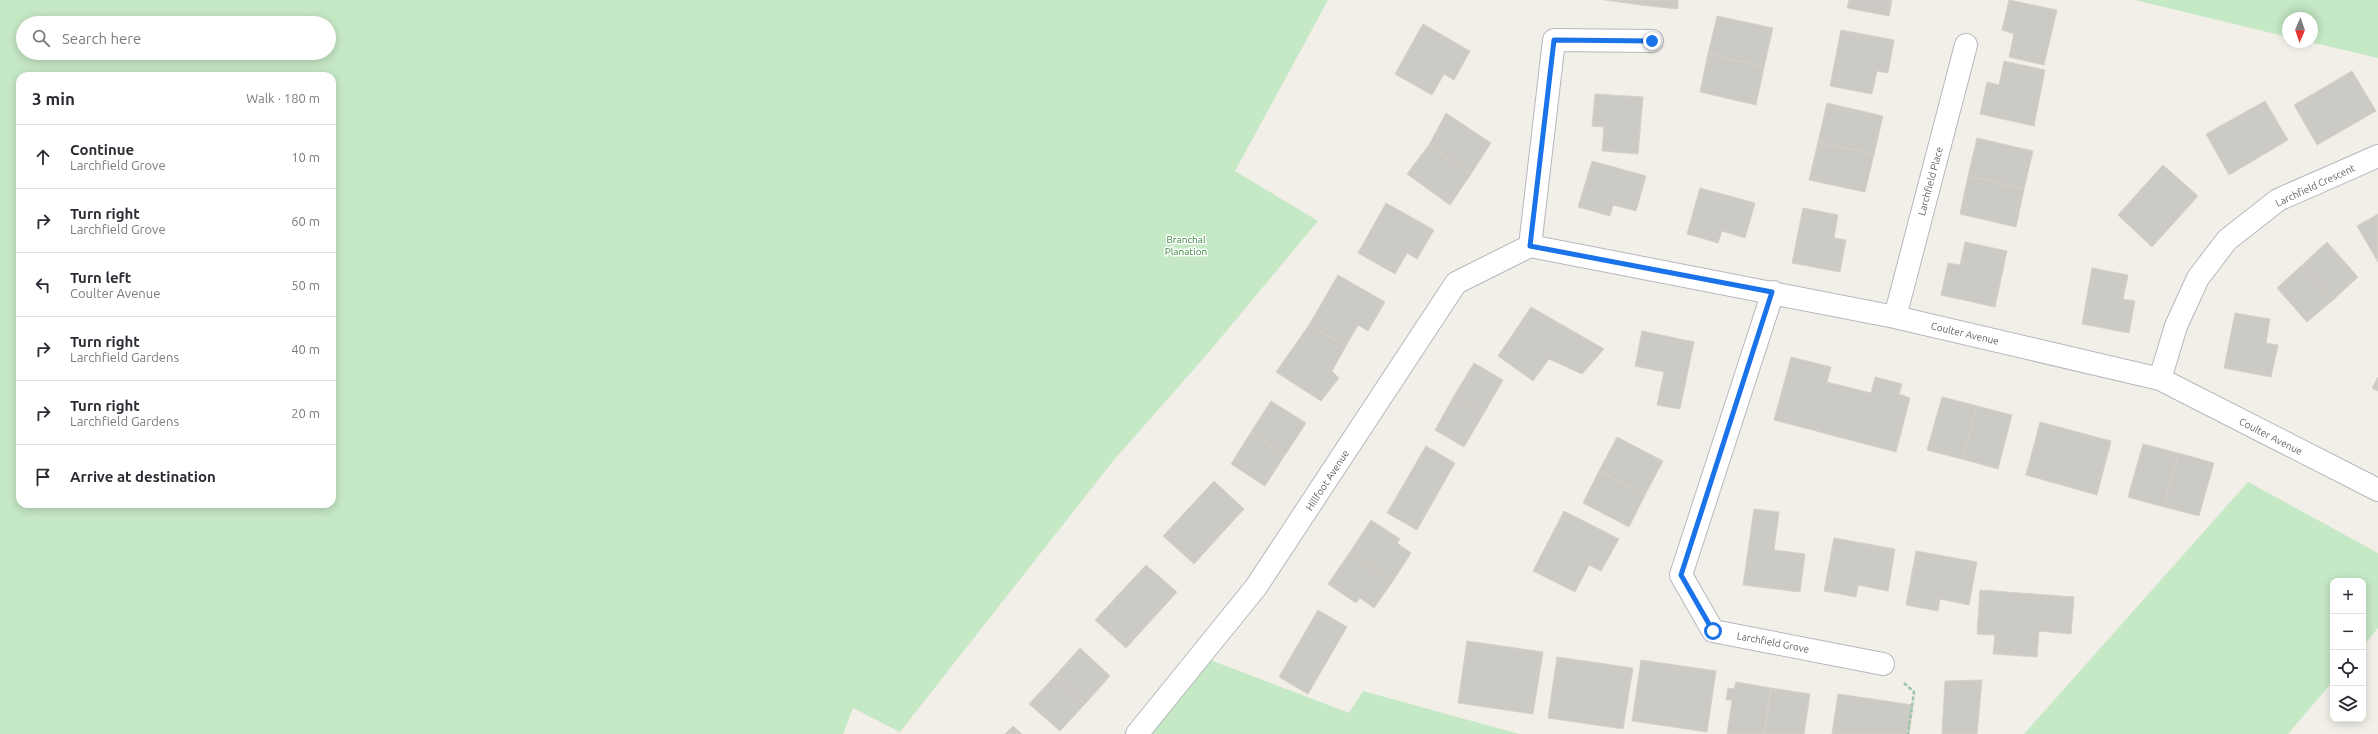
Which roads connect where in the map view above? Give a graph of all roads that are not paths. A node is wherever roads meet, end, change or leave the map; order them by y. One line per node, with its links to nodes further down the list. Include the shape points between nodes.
1 (1652, 41): 4 (street, via 1554,40)
2 (1966, 45): 6 (street, Larchfield Place)
3 (2378, 156): 7 (street, Larchfield Crescent, via 2278,200 2227,240 2198,278 2176,326)
4 (1530, 246): 5 (street, Coulter Avenue); 10 (street, Hillfoot Avenue, via 1456,283 1256,587)
5 (1772, 292): 6 (street, Coulter Avenue); 9 (street, Larchfield Grove, via 1681,575 1713,631)
6 (1895, 317): 7 (street, Coulter Avenue)
7 (2160, 379): 8 (street, Coulter Avenue)
8 (2378, 490)
9 (1883, 664)
10 (1137, 734)

